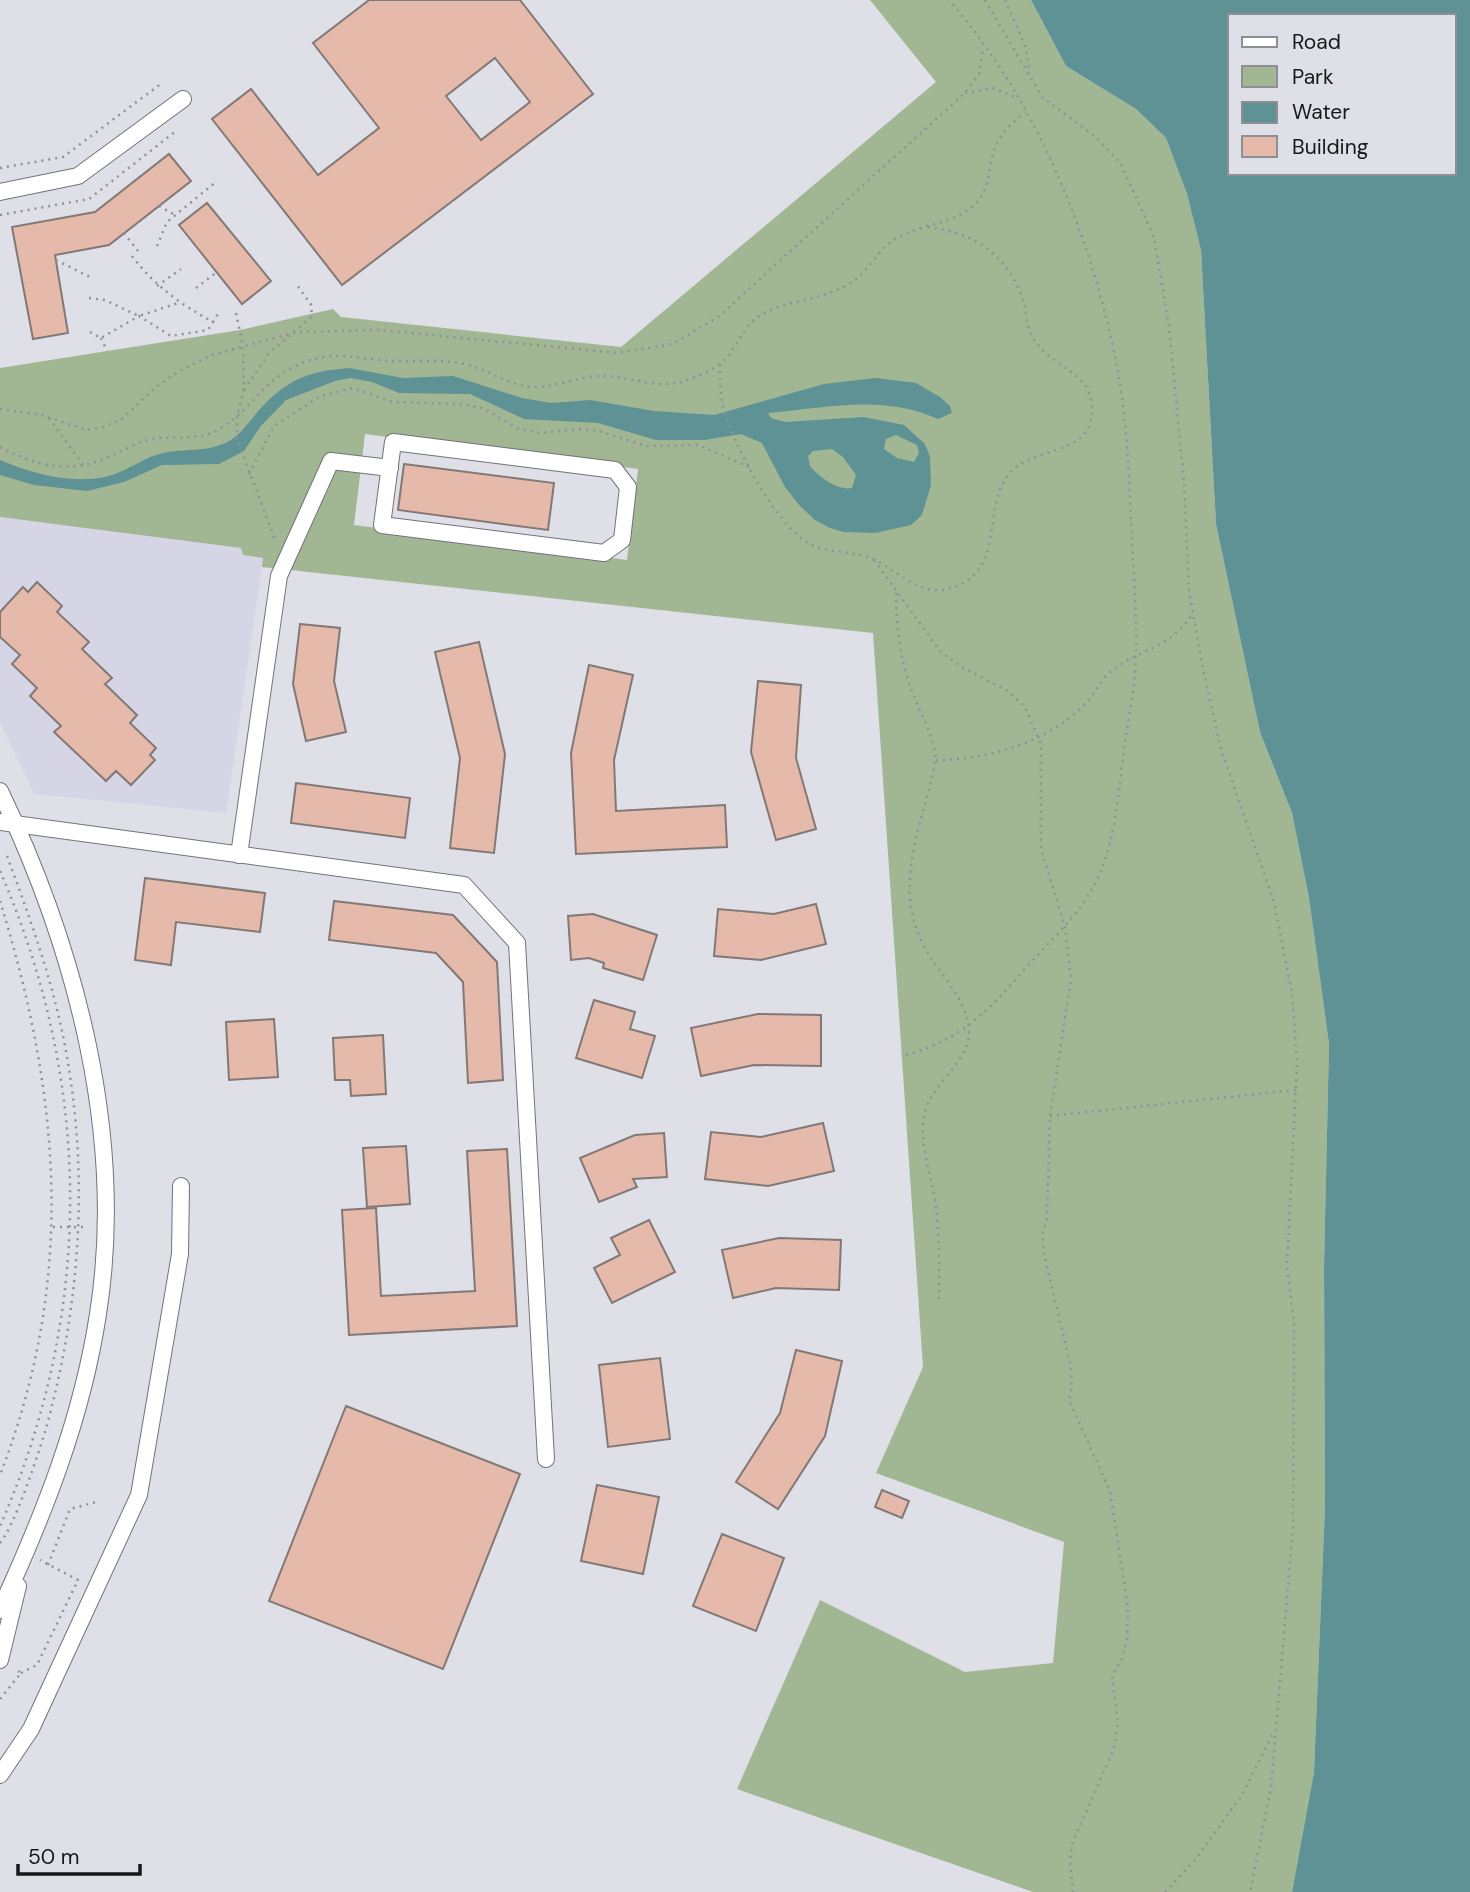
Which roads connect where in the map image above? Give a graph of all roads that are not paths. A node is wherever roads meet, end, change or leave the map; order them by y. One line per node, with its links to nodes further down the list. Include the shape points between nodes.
1 (183, 99): 2 (street, via 78,176)
2 (0, 192)
3 (390, 468): 3 (street, via 382,525 604,553 622,540 628,487 615,470 393,442); 6 (street, via 331,461 279,576)
4 (0, 791): 5 (street)
5 (8, 823): 6 (street); 9 (street, via 33,862 84,1029 98,1102 105,1227 98,1313 77,1410 44,1514)
6 (239, 855): 8 (street, via 464,885 517,943)
7 (181, 1186): 11 (street, via 180,1254 139,1495 31,1729)
8 (546, 1459)
9 (3, 1610): 10 (street)
10 (0, 1659)
11 (0, 1775)

